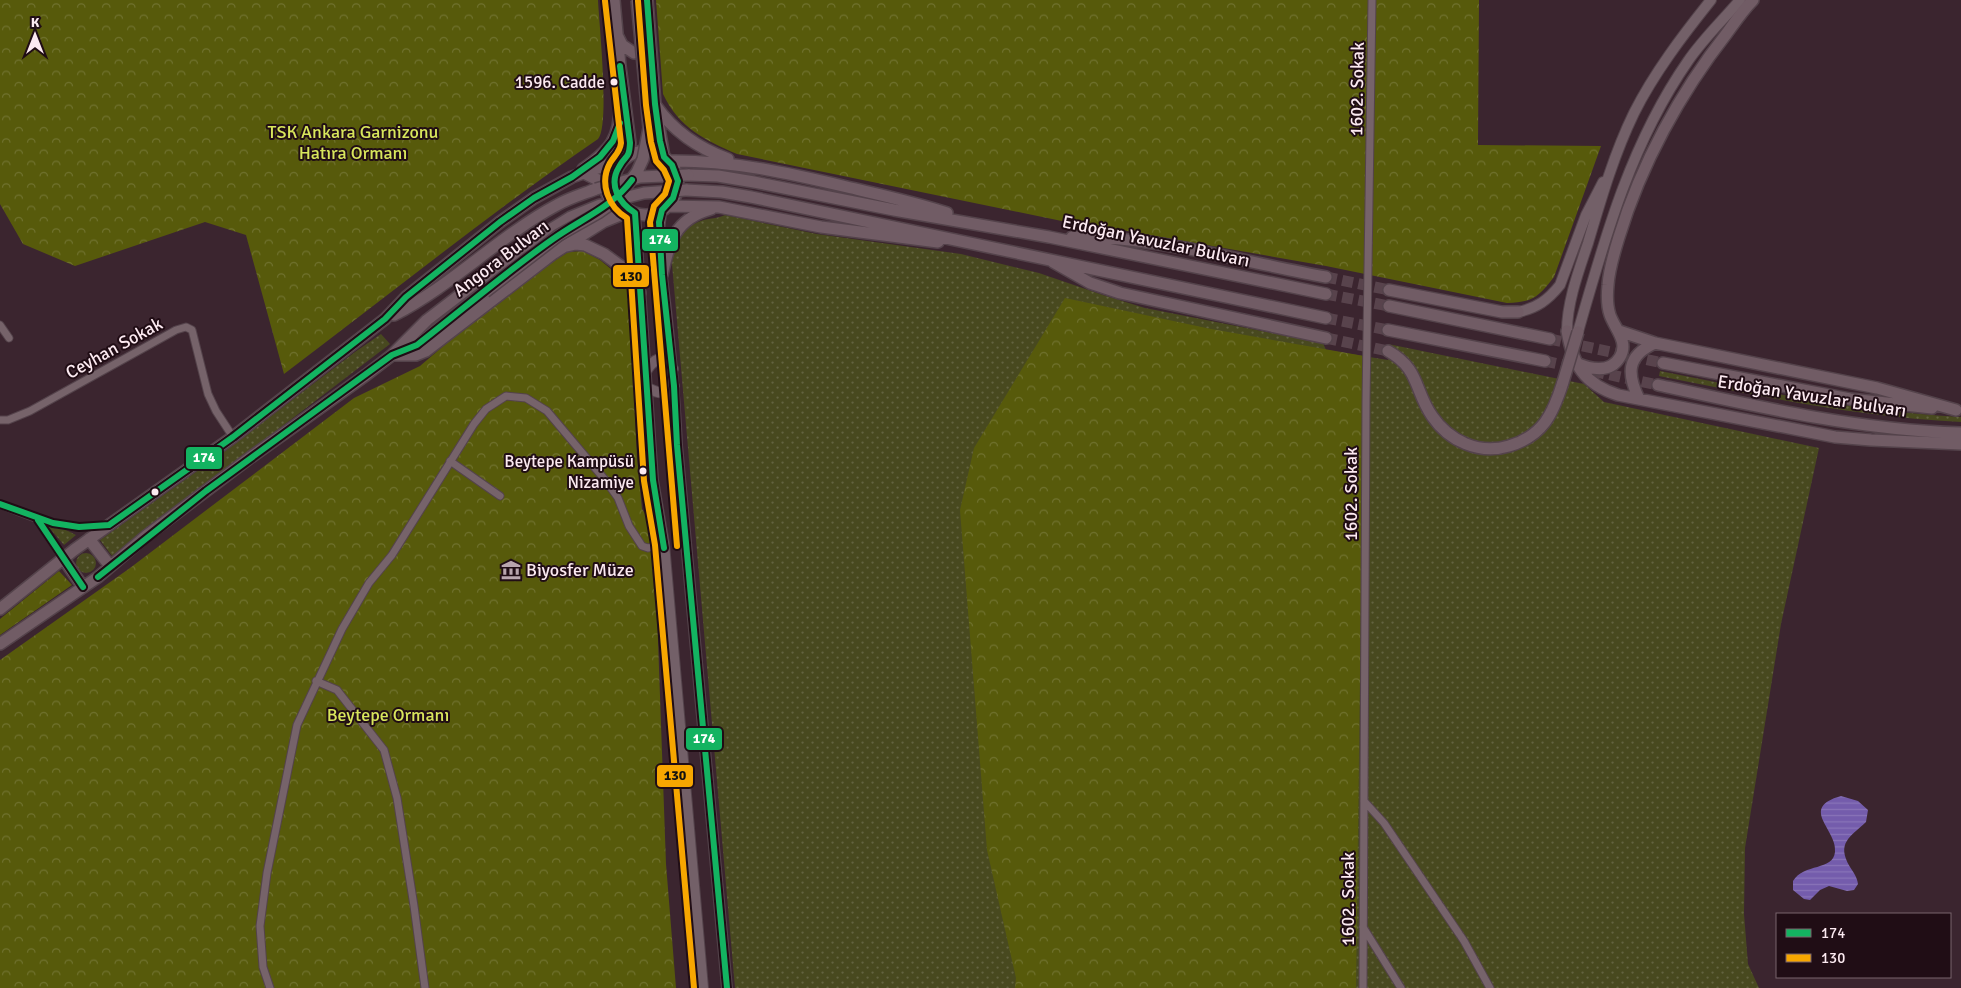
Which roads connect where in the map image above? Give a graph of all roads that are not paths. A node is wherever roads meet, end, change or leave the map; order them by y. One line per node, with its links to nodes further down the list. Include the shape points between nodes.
1 (614, 0): 9 (main road)
2 (637, 0): 45 (main road, Angora Bulvarı, bridge, via 649,128 643,159 631,182 615,201 559,235 417,345)
3 (647, 0): 8 (main road)
4 (1372, 0): 74 (street, 1602. Sokak)
5 (1711, 0): 14 (main road, via 1649,86 1633,115)
6 (1740, 0): 39 (main road, via 1689,60 1655,116 1628,172)
7 (1753, 0): 38 (main road, via 1703,64 1653,151 1632,199 1614,251 1608,285 1609,313)
8 (650, 32): 9 (main road, via 641,50 634,53 622,45); 11 (main road)
9 (617, 35): 10 (main road)
10 (620, 66): 12 (main road, via 630,143); 17 (main road, via 620,123 617,134 609,148)
11 (655, 104): 13 (main road); 15 (main road, via 667,121 690,141)
12 (628, 156): 13 (main road, via 648,151); 17 (main road, Angora Bulvarı); 20 (main road, via 616,172 614,181 618,198)
13 (667, 159): 15 (main road, Erdoğan Yavuzlar Bulvarı); 19 (main road, via 678,181 674,198)
14 (1615, 162): 33 (main road, via 1589,207 1560,285 1539,306); 39 (main road, via 1569,308)
15 (746, 166): 22 (main road, Erdoğan Yavuzlar Bulvarı, via 877,193)
16 (688, 174): 22 (main road, Erdoğan Yavuzlar Bulvarı, via 754,182); 35 (main road, Angora Bulvarı, bridge, via 640,177 558,204 444,286)
17 (578, 175): 21 (main road, via 602,182 610,209); 35 (main road, Angora Bulvarı, via 534,198 500,222 406,297)
18 (719, 207): 19 (main road); 24 (main road, via 856,233); 27 (main road, via 696,214 677,230 669,245)
19 (665, 208): 20 (main road, via 648,214); 27 (main road, via 659,222)
20 (632, 212): 21 (main road, Angora Bulvarı); 30 (main road)
21 (603, 222): 25 (main road, Angora Bulvarı)
22 (979, 224): 23 (main road, Erdoğan Yavuzlar Bulvarı)
23 (1049, 237): 28 (main road, via 1104,236 1154,242); 31 (main road, Erdoğan Yavuzlar Bulvarı)
24 (982, 245): 26 (main road); 45 (main road, Angora Bulvarı, bridge, via 722,192 644,193 600,204 521,248 427,320)
25 (565, 246): 30 (main road, via 585,245 604,254 626,270); 45 (main road, Angora Bulvarı, via 426,350 416,355)
26 (1045, 258): 34 (main road); 41 (main road, via 1090,283 1120,293)
27 (662, 275): 49 (main road)
28 (1326, 278)
29 (1390, 290): 33 (main road, via 1502,312)
30 (640, 293): 50 (main road)
31 (1326, 294)
32 (1389, 306): 42 (main road)
33 (1518, 312)
34 (1326, 318)
35 (386, 319): 58 (main road, Angora Bulvarı)
36 (0, 325): 40 (street)
37 (1388, 330): 46 (main road)
38 (1619, 331): 43 (main road); 47 (main road, via 1624,348 1616,363 1598,369)
39 (1572, 332): 44 (main road, bridge, via 1554,410 1538,431 1522,442 1503,448 1482,448 1462,442 1446,432 1427,408 1407,366); 47 (main road)
40 (9, 338)
41 (1326, 338)
42 (1550, 339)
43 (1654, 343): 54 (main road, via 1637,354 1631,367 1632,383); 55 (main road, via 1877,388)
44 (1388, 351)
45 (392, 356): 69 (main road, Angora Bulvarı, via 244,462)
46 (1545, 361)
47 (1576, 363): 54 (main road, via 1596,386)
48 (1663, 363): 55 (main road, Erdoğan Yavuzlar Bulvarı, via 1850,399)
49 (673, 369): 50 (main road, via 669,362 659,359 651,363); 52 (main road)
50 (645, 372): 53 (main road)
51 (1658, 385): 57 (main road, Erdoğan Yavuzlar Bulvarı, via 1837,421)
52 (674, 386): 53 (main road, via 658,394); 79 (main road)
53 (646, 387): 67 (main road, via 654,480)
54 (1639, 399): 59 (main road, via 1835,437)
55 (1958, 410)
56 (0, 420): 58 (street, Ceyhan Sokak, via 30,411 186,327 192,330 210,399)
57 (1961, 433)
58 (234, 437): 64 (main road, Angora Bulvarı)
59 (1961, 444)
60 (450, 461): 61 (street); 67 (street, via 486,409 506,396 526,398 547,411 606,481 642,546 648,548); 73 (street, via 392,555 369,583)
61 (500, 496)
62 (0, 504): 63 (street)
63 (38, 520): 65 (street); 68 (street)
64 (109, 525): 65 (street); 66 (main road, Angora Bulvarı)
65 (81, 527): 66 (street)
66 (89, 539): 68 (main road, Angora Bulvarı); 69 (main road)
67 (664, 544): 78 (main road)
68 (63, 558): 70 (main road); 71 (main road, Angora Bulvarı)
69 (110, 566): 70 (main road, Angora Bulvarı)
70 (83, 587): 72 (main road, Angora Bulvarı)
71 (0, 609)
72 (0, 644)
73 (316, 681): 76 (street, via 297,725 267,873 260,926 262,967); 77 (street, via 337,690 384,750 397,798)
74 (1364, 801): 75 (street, 1602. Sokak); 82 (street, via 1384,824 1464,941)
75 (1363, 927): 80 (street, 1602. Sokak); 81 (street)
76 (269, 987)
77 (425, 988)
78 (703, 988)
79 (727, 988)
80 (1363, 988)
81 (1400, 988)
82 (1490, 988)

